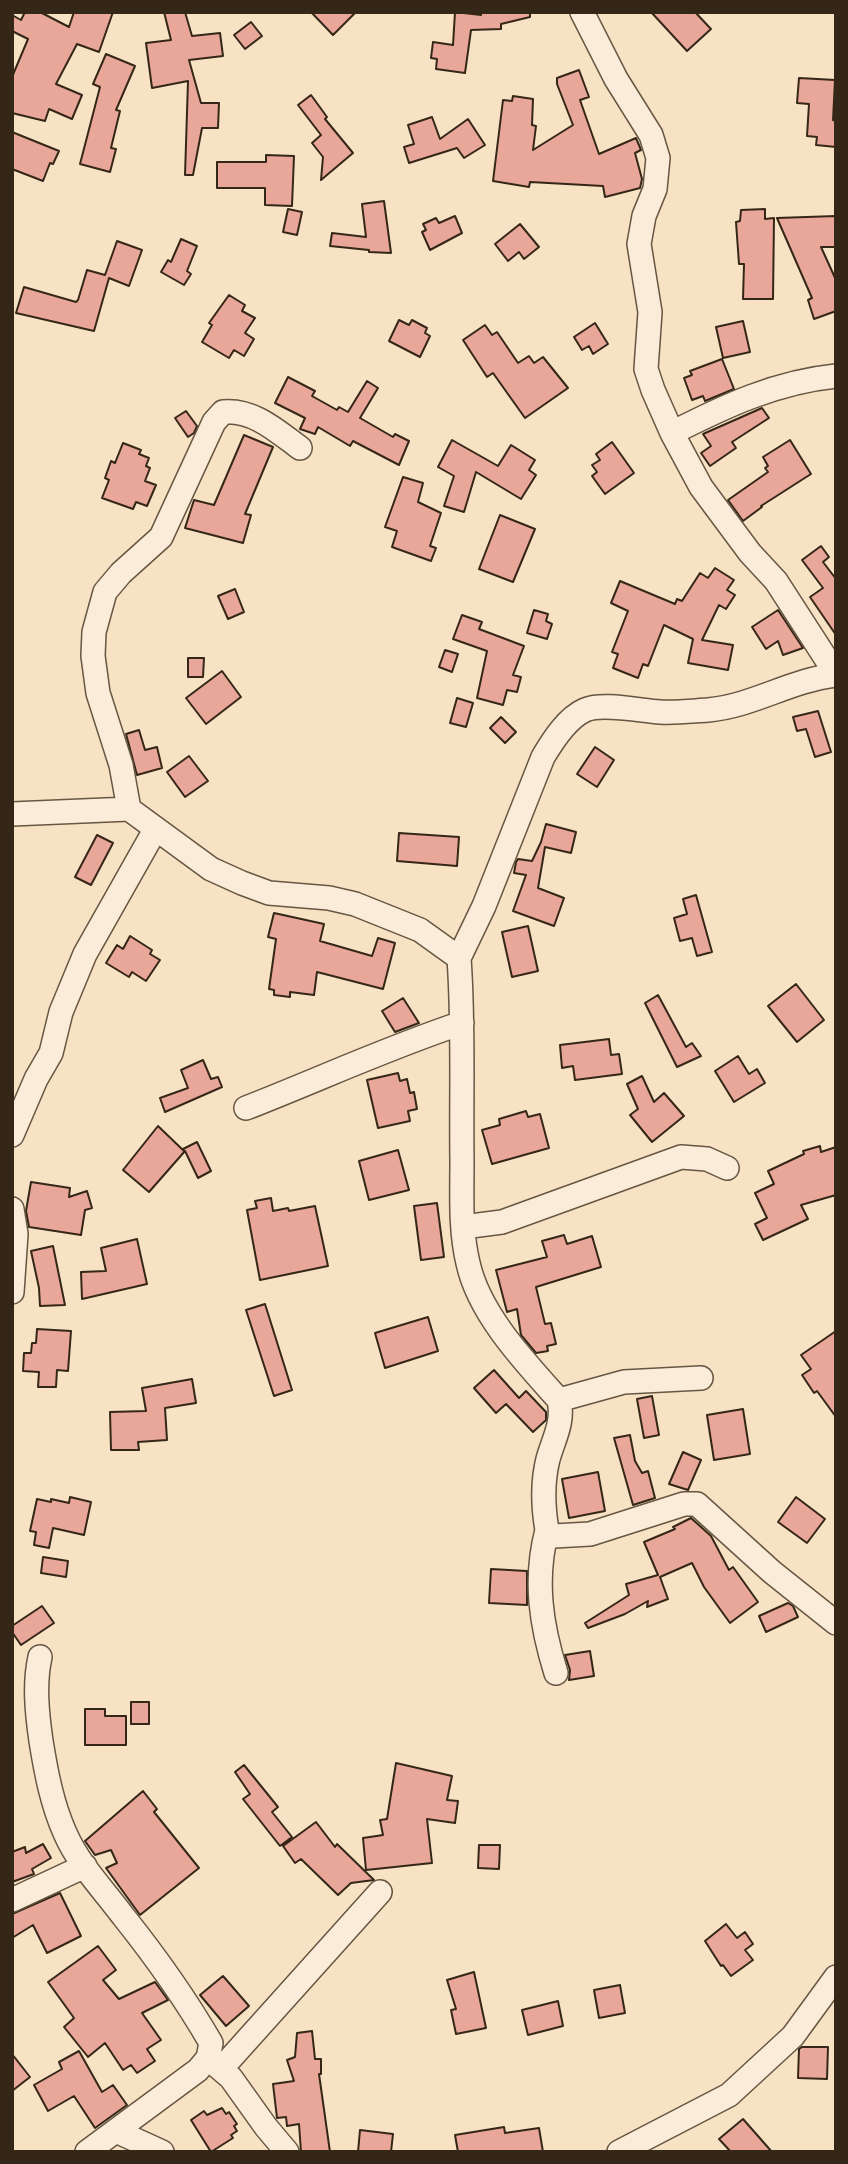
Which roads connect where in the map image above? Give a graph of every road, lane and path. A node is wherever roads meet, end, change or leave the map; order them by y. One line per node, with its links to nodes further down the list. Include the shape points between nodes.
1 (582, 12): 3 (street, via 616,79 652,135 658,158 655,189 639,244 650,312 646,369)
2 (836, 376): 3 (street, via 773,388)
3 (672, 433): 5 (street, via 701,487 776,581)
4 (300, 448): 6 (street, via 248,415 223,412 214,422 161,537 105,592 93,656 98,693 118,754)
5 (836, 674): 9 (street, via 711,710 585,710 557,735 543,757)
6 (129, 809): 7 (street); 8 (street)
7 (12, 814)
8 (155, 830): 9 (street, via 211,869 242,883 269,893 355,904 420,930); 11 (street, via 85,954 61,1012 51,1054)
9 (459, 958): 10 (street)
10 (462, 1023): 13 (street); 17 (street)
11 (36, 1079): 12 (street); 14 (street)
12 (12, 1089)
13 (246, 1108)
14 (12, 1135)
15 (727, 1168): 17 (street, via 707,1159 681,1157 502,1222)
16 (12, 1209): 18 (street, via 16,1234)
17 (463, 1227): 20 (street, via 468,1264 489,1311)
18 (12, 1292)
19 (701, 1378): 20 (street, via 624,1382)
20 (559, 1400): 21 (street, via 561,1423 545,1479)
21 (547, 1531): 22 (street, via 554,1536 590,1534 684,1504 697,1504); 24 (street, via 539,1581 541,1616)
22 (836, 1623)
23 (40, 1657): 25 (street, via 36,1687 46,1771 65,1834)
24 (556, 1673)
25 (85, 1866): 27 (street); 29 (street, via 189,2005 211,2043)
26 (380, 1892): 29 (street)
27 (12, 1900)
28 (836, 1977): 34 (street, via 793,2036 729,2095)
29 (214, 2063): 30 (street); 33 (street, via 231,2078)
30 (116, 2131): 31 (street); 32 (street)
31 (87, 2152)
32 (162, 2152)
33 (287, 2152)
34 (619, 2152)

